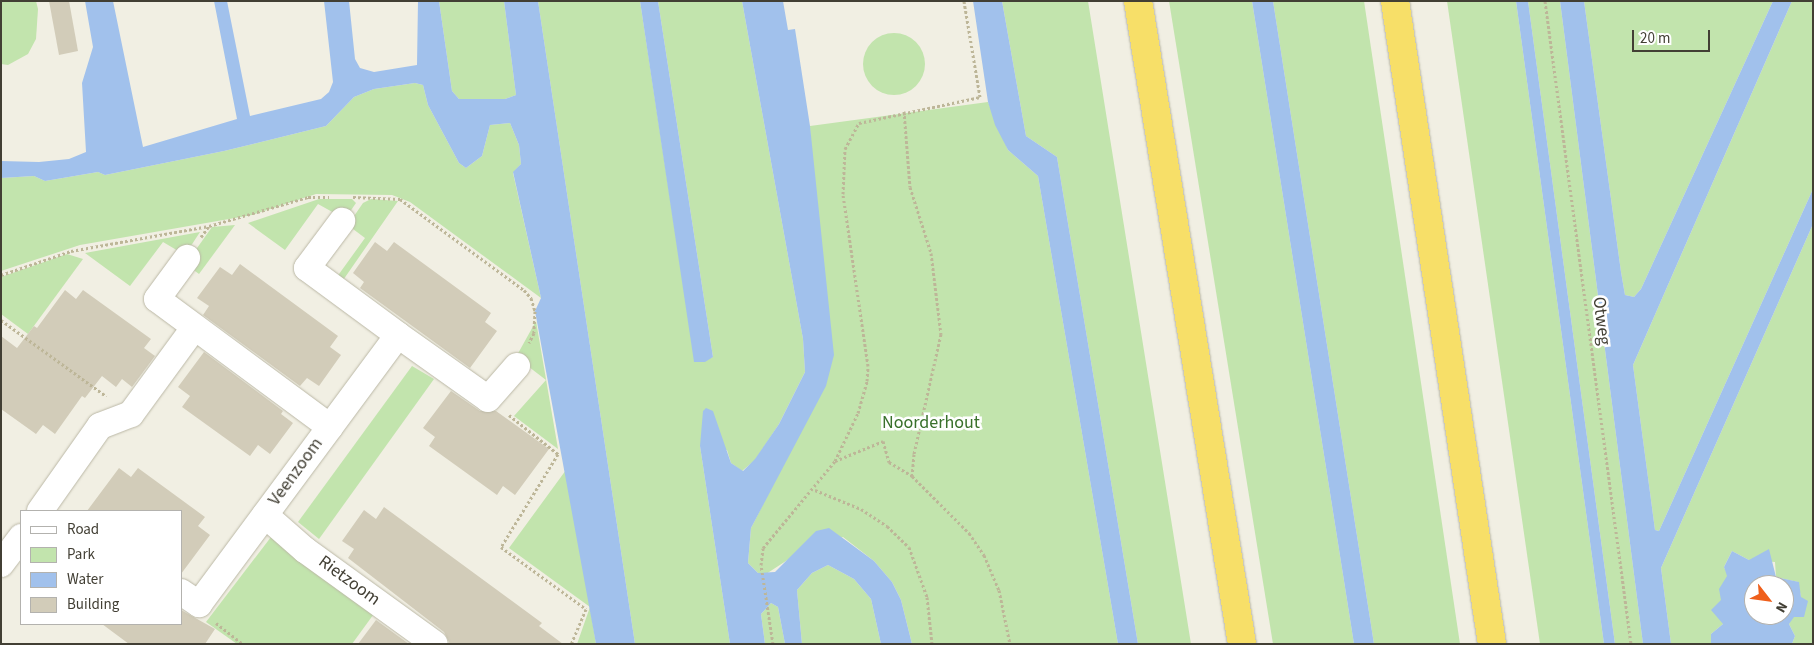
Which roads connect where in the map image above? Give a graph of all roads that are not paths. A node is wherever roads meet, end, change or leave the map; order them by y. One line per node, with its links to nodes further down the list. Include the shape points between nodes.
1 (1138, 1): 15 (highway)
2 (1395, 1): 16 (highway)
3 (342, 221): 6 (street, via 307,268)
4 (187, 258): 5 (street, Veenzoom, via 157,299)
5 (194, 328): 8 (street, Veenzoom); 9 (street, via 131,414 100,426)
6 (398, 335): 7 (street, via 488,399); 8 (street)
7 (517, 366)
8 (330, 427): 10 (street, Veenzoom)
9 (53, 507)
10 (265, 515): 13 (street, Veenzoom); 14 (street, Rietzoom, via 306,550)
11 (20, 538): 12 (street)
12 (1, 564)
13 (190, 598)
14 (435, 644)
15 (1242, 644)
16 (1492, 644)

